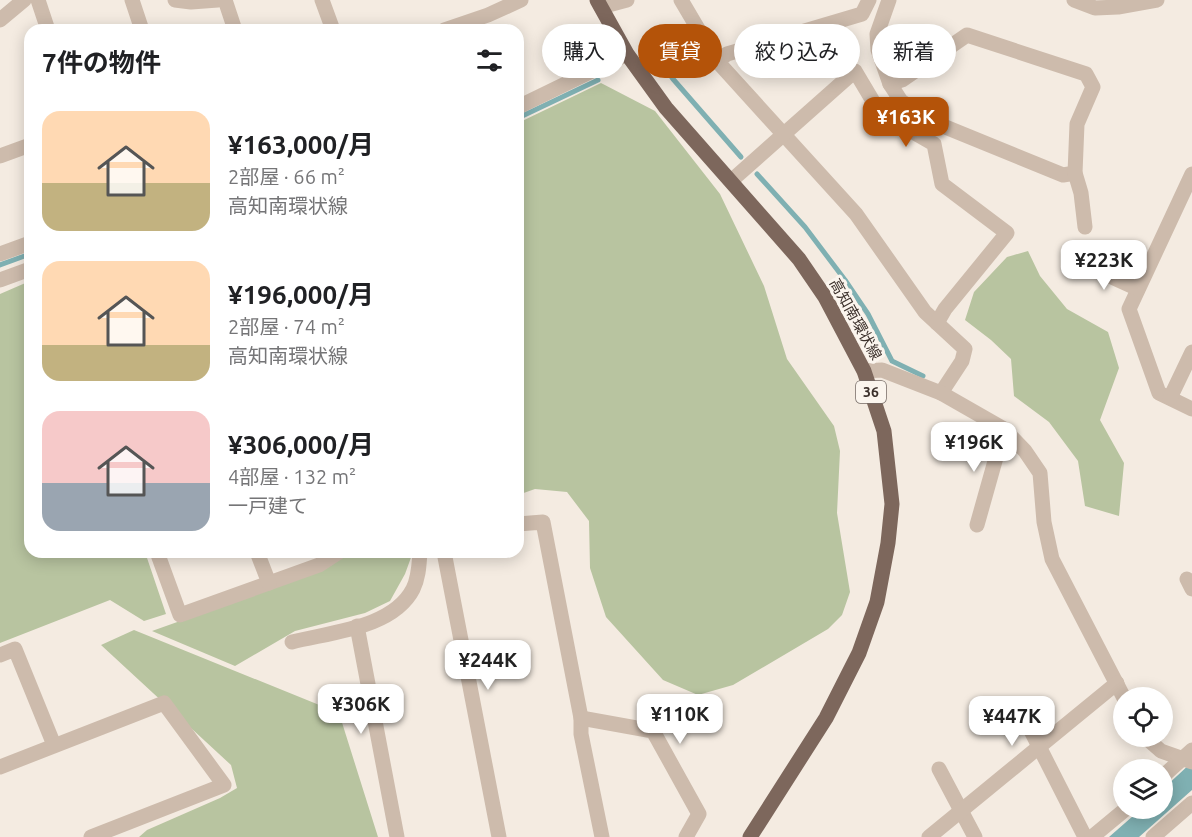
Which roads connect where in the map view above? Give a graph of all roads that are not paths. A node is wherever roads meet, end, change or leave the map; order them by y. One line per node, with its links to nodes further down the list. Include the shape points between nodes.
1 (24, 0): 17 (street)
2 (38, 0): 18 (street)
3 (132, 0): 19 (street)
4 (175, 0): 5 (street)
5 (218, 0)
6 (225, 0): 20 (street)
7 (322, 0): 21 (street)
8 (521, 0): 22 (street)
9 (627, 0): 16 (street)
10 (681, 0): 23 (street)
11 (869, 0): 25 (street, via 862,14)
12 (890, 0): 27 (street, via 877,34 878,50)
13 (1074, 0): 15 (street, via 1095,8)
14 (1157, 0): 15 (street)
15 (1117, 3)
16 (599, 4): 24 (main road, 高知南環状線 / 36)
17 (0, 20)
18 (46, 24)
19 (140, 24)
20 (233, 24)
21 (331, 24)
22 (462, 24)
23 (695, 24)
24 (627, 54): 28 (street); 34 (main road, 高知南環状線 / 36, via 666,108)
25 (722, 58)
26 (722, 67): 29 (street)
27 (890, 84): 32 (street, via 901,100 938,124 1063,175); 32 (street, via 902,80 967,35 1086,74 1093,87 1077,124)
28 (524, 104)
29 (783, 134): 34 (street); 42 (street, via 856,214); 42 (street, via 855,71 880,113 934,144 942,184 1007,233)
30 (24, 147): 31 (street)
31 (0, 156)
32 (1075, 173): 35 (street)
33 (1192, 174): 41 (street)
34 (731, 181): 44 (main road, 高知南環状線 / 36, via 799,259 825,297)
35 (1086, 227)
36 (24, 245): 37 (street)
37 (0, 254)
38 (1083, 264): 41 (street)
39 (24, 271): 40 (street)
40 (0, 280)
41 (1138, 289): 46 (street, via 1129,309 1160,393)
42 (937, 323): 45 (street, via 964,349 962,361)
43 (1192, 352): 46 (street)
44 (864, 371): 45 (street, via 882,370); 79 (main road, 高知南環状線 / 36, via 884,431 892,504 877,602 859,653 826,718)
45 (941, 393): 48 (street)
46 (1170, 398): 47 (street)
47 (1192, 409)
48 (1004, 429): 50 (street); 60 (street, via 1040,473 1052,559)
49 (524, 524): 63 (street, via 543,522)
50 (976, 525)
51 (160, 558): 56 (street, via 180,615)
52 (259, 558): 56 (street)
53 (330, 558): 56 (street)
54 (419, 558): 57 (street, via 414,587 405,600 385,617)
55 (445, 558): 76 (street)
56 (269, 583)
57 (357, 626): 58 (street); 75 (street)
58 (292, 642)
59 (0, 655): 64 (street, via 15,649)
60 (1116, 683): 61 (street); 65 (street)
61 (1118, 687)
62 (1022, 713): 65 (street)
63 (581, 718): 77 (street); 78 (street, via 653,731 699,814)
64 (54, 745): 68 (street); 74 (street, via 164,703 224,785)
65 (1039, 747): 72 (street); 82 (street)
66 (1156, 747): 67 (street, via 1161,752)
67 (1189, 758): 70 (street)
68 (0, 767)
69 (939, 769): 72 (street)
70 (1173, 769)
71 (1192, 803): 84 (street)
72 (961, 811): 80 (street); 81 (street)
73 (1114, 819): 83 (street)
74 (91, 837)
75 (397, 837)
76 (499, 837)
77 (602, 837)
78 (686, 837)
79 (750, 837)
80 (929, 837)
81 (975, 837)
82 (1085, 837)
83 (1092, 837)
84 (1153, 837)

